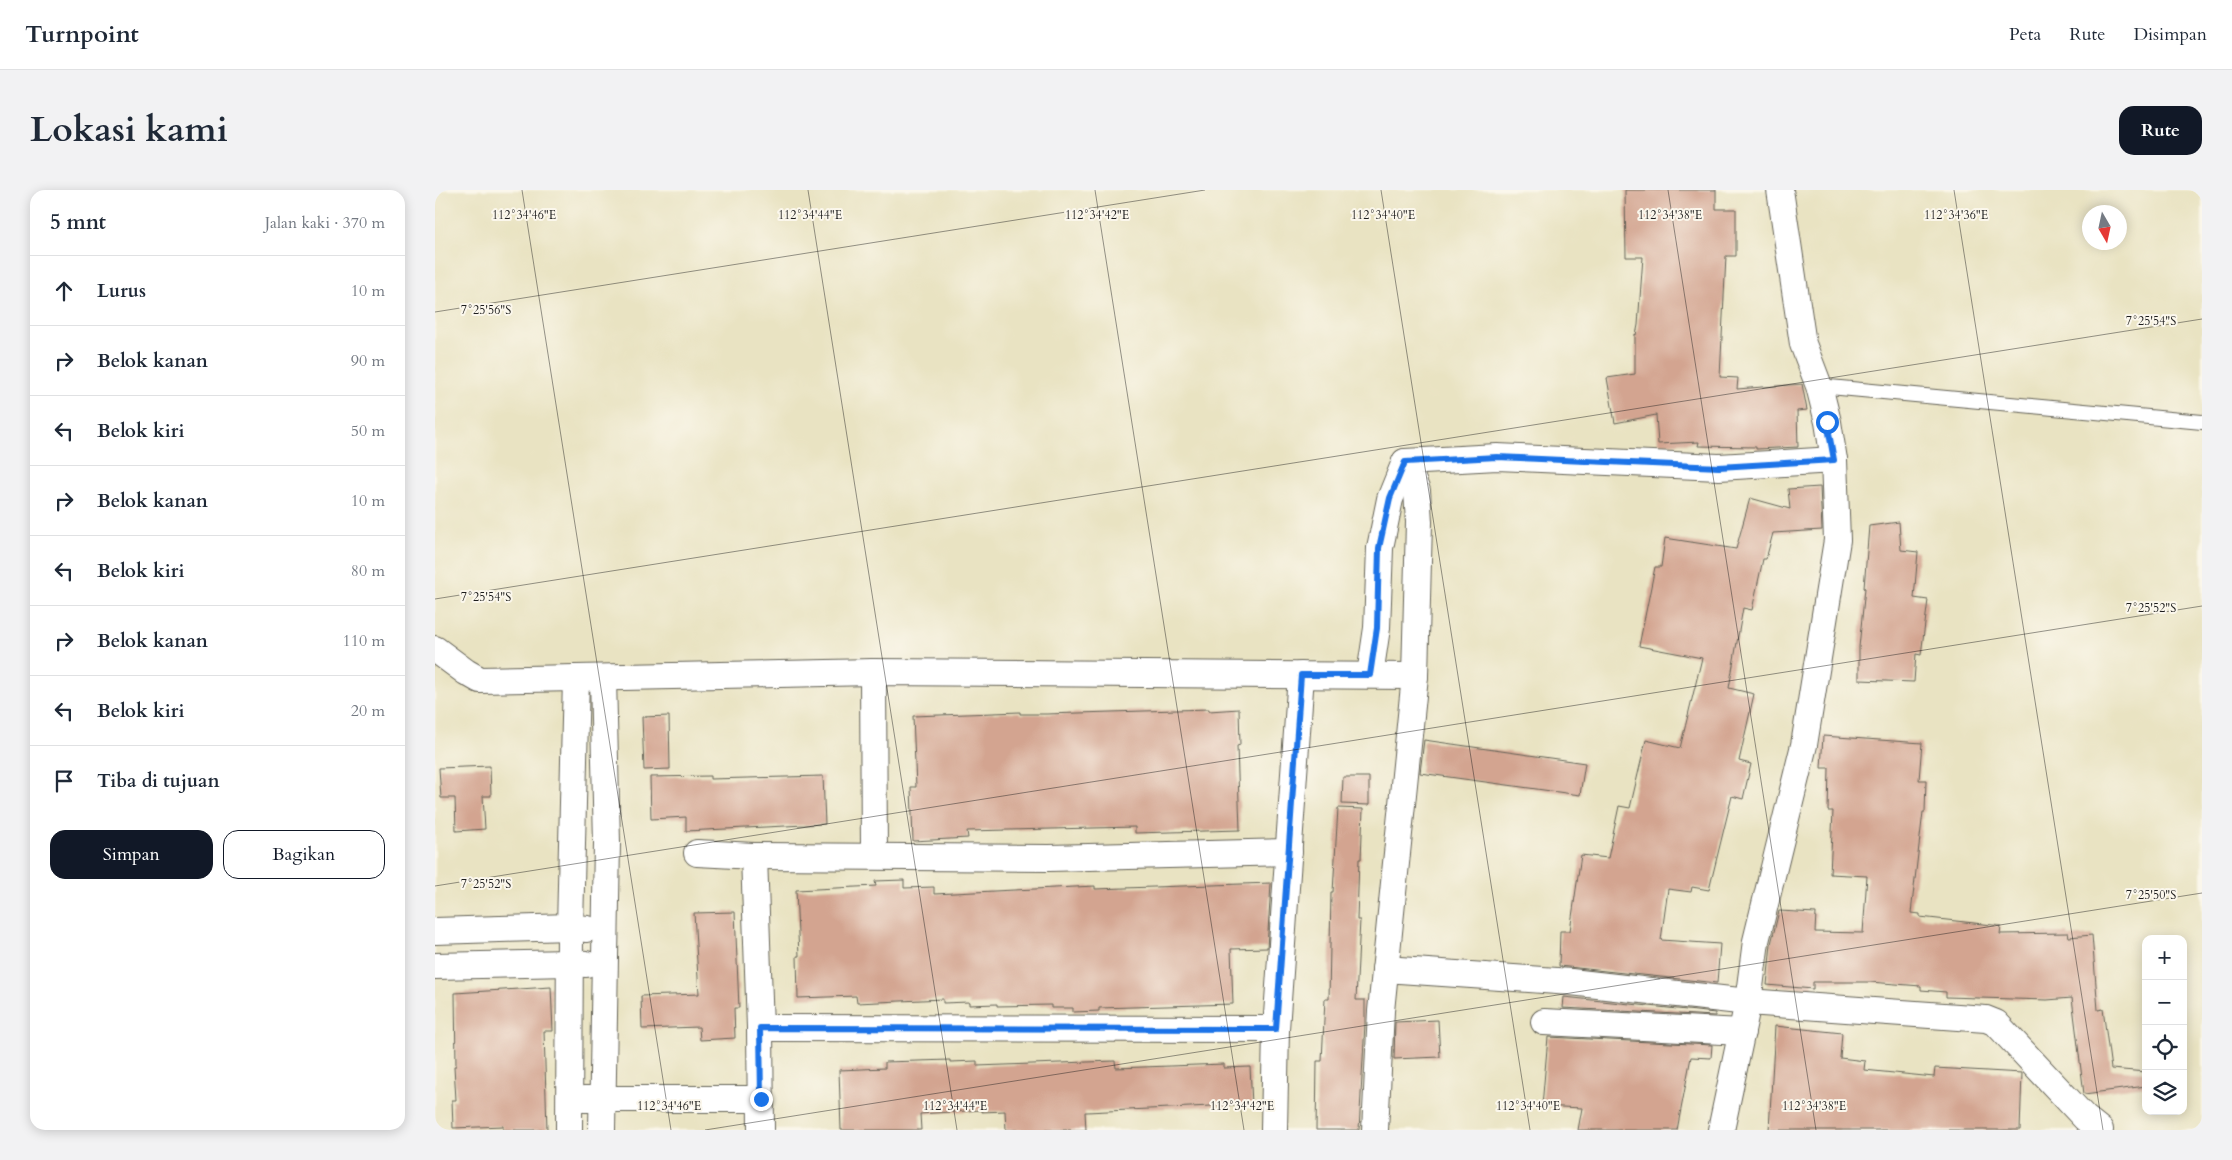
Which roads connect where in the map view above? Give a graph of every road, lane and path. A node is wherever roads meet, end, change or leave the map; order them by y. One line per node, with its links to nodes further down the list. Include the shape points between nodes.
1 (1780, 190): 2 (street, via 1803,344)
2 (1819, 386): 3 (lane); 4 (street)
3 (2202, 422)
4 (1834, 460): 5 (street, via 1719,467 1497,457); 24 (street, via 1837,540 1804,745 1756,941)
5 (1405, 462): 9 (street, via 1390,498 1379,548 1377,628); 10 (street, via 1417,491 1419,514)
6 (435, 649): 11 (street, via 480,680)
7 (873, 672): 8 (street); 12 (street); 16 (street)
8 (1301, 675): 9 (street); 13 (street)
9 (1370, 675): 10 (street)
10 (1415, 676): 23 (street)
11 (576, 678): 12 (street); 17 (street)
12 (603, 678): 19 (street, via 607,843)
13 (1289, 852): 16 (street, via 1049,858); 27 (street)
14 (697, 853): 15 (street)
15 (754, 856): 16 (street); 26 (street)
16 (874, 856)
17 (570, 926): 18 (street); 19 (street); 20 (street)
18 (435, 931)
19 (605, 931): 22 (street)
20 (569, 963): 21 (street); 22 (street); 29 (street)
21 (435, 966)
22 (604, 966): 31 (street)
23 (1385, 969): 24 (street, via 1571,982); 37 (street)
24 (1748, 1002): 28 (street); 32 (street, via 1986,1019 1996,1023)
25 (1544, 1022): 28 (street)
26 (760, 1028): 27 (street); 30 (street)
27 (1276, 1029): 36 (street)
28 (1742, 1032): 38 (street)
29 (569, 1098): 31 (street); 33 (street)
30 (761, 1099): 31 (street); 35 (street)
31 (603, 1100): 34 (street)
32 (2071, 1118): 39 (street)
33 (569, 1130)
34 (602, 1130)
35 (761, 1130)
36 (1274, 1130)
37 (1375, 1130)
38 (1721, 1130)
39 (2100, 1130)

